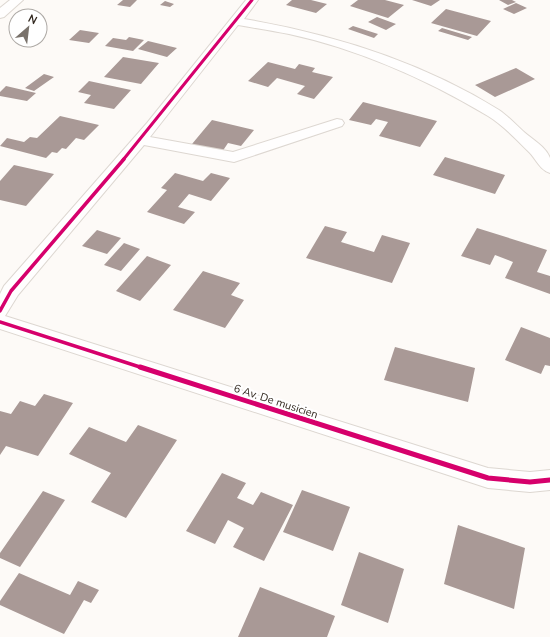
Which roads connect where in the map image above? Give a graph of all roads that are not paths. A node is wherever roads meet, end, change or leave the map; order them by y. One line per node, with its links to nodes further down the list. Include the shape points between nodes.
1 (17, 0): 3 (street)
2 (252, 0): 4 (street)
3 (0, 14)
4 (236, 21): 6 (street); 7 (street, via 292,31 347,47 404,68 495,114)
5 (337, 123): 6 (street, via 234,158)
6 (141, 140): 9 (street)
7 (543, 149): 8 (street)
8 (550, 168)
9 (6, 290): 10 (street)
10 (0, 311)
11 (0, 322): 12 (street, 6 Av. De musicien, via 488,478 530,482)
12 (550, 480)

